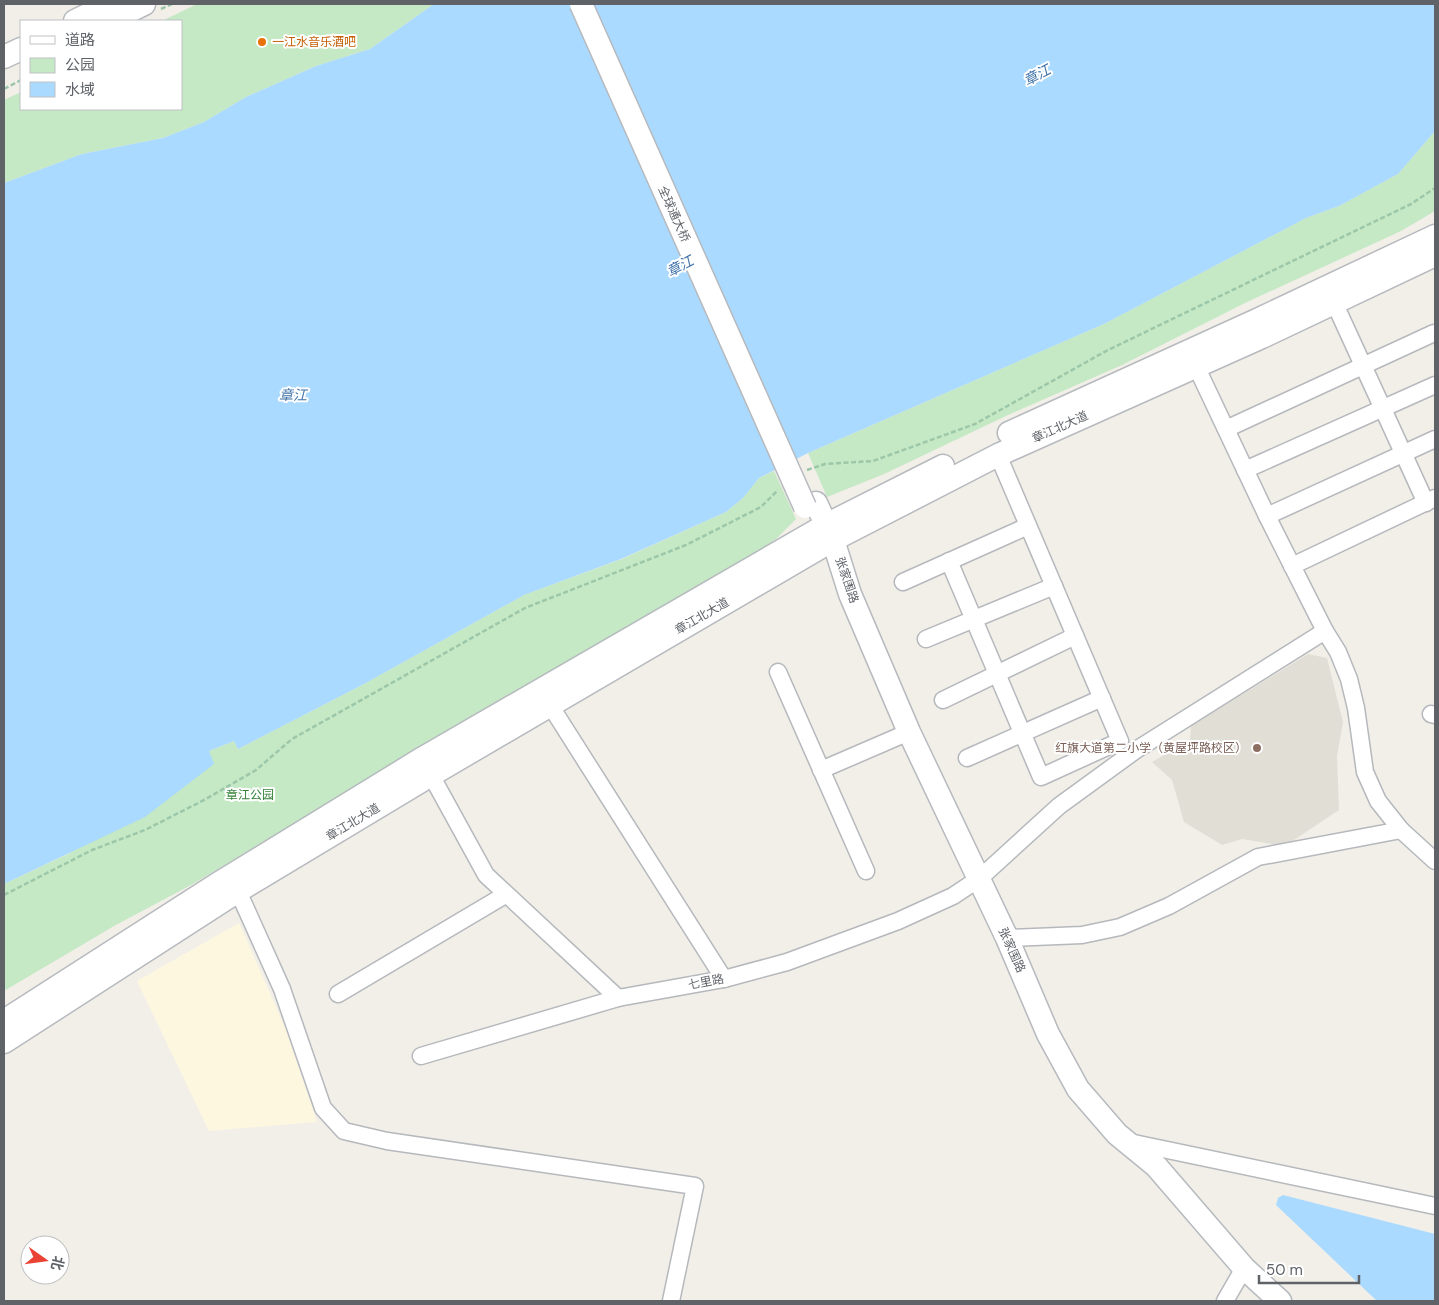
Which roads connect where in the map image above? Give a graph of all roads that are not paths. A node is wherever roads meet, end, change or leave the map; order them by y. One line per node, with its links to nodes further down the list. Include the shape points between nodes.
1 (110, 4): 5 (main road)
2 (144, 4): 6 (main road)
3 (581, 4): 25 (main road, 全球通大桥, bridge)
4 (596, 4): 25 (main road, 全球通大桥)
5 (77, 20)
6 (112, 20)
7 (20, 49): 8 (main road)
8 (4, 57)
9 (20, 66): 10 (main road)
10 (4, 74)
11 (1435, 236): 28 (main road, 章江北大道, via 992,440)
12 (1435, 255): 13 (main road, 章江北大道)
13 (1334, 302): 15 (main road, 章江北大道); 16 (street)
14 (1434, 333): 16 (street)
15 (1196, 366): 19 (street); 22 (main road, 章江北大道)
16 (1363, 366): 18 (street); 19 (street)
17 (1435, 385): 18 (street)
18 (1383, 408): 21 (street); 23 (street)
19 (1226, 429): 23 (street)
20 (1435, 440): 21 (street)
21 (1403, 454): 24 (street); 26 (street)
22 (998, 455): 27 (street); 28 (main road, 章江北大道)
23 (1245, 470): 26 (street)
24 (1430, 500): 30 (street)
25 (810, 505): 28 (main road, 张家围路)
26 (1267, 516): 30 (street)
27 (1028, 526): 29 (street); 32 (street)
28 (824, 536): 41 (main road, 章江北大道); 42 (main road, 张家围路); 57 (main road, 章江北大道, via 415,764 211,888)
29 (949, 561): 31 (street); 33 (street)
30 (1292, 566): 34 (street)
31 (903, 582)
32 (1054, 586): 33 (street); 35 (street)
33 (974, 619): 36 (street); 38 (street)
34 (1325, 631): 47 (street, via 1349,679 1365,772 1378,801); 50 (street, 七里路, via 1136,750 1059,806)
35 (1075, 636): 38 (street); 39 (street)
36 (926, 639)
37 (778, 672): 45 (street)
38 (998, 673): 40 (street); 43 (street)
39 (1102, 698): 43 (street); 43 (street, via 1120,741 1041,777)
40 (942, 700)
41 (550, 705): 46 (main road, 章江北大道); 54 (street)
42 (909, 732): 45 (street); 50 (main road, 张家围路)
43 (1023, 733): 44 (street)
44 (967, 758)
45 (821, 770): 49 (street)
46 (431, 775): 51 (main road, 章江北大道); 52 (street, via 486,875)
47 (1401, 830): 48 (street); 53 (street, via 1258,857 1169,906 1120,926 1082,935)
48 (1435, 861)
49 (866, 871)
50 (980, 878): 53 (main road, 张家围路); 54 (street, 七里路, via 953,896 889,924 787,962)
51 (238, 891): 58 (main road, 章江北大道); 63 (street, via 282,989 323,1108 344,1131 387,1141 695,1186)
52 (505, 894): 55 (street); 56 (street)
53 (1007, 938): 60 (main road, 张家围路, via 1048,1034 1078,1089)
54 (724, 978): 56 (street, 七里路)
55 (338, 994)
56 (618, 998): 59 (street, 七里路)
57 (4, 1021)
58 (4, 1042)
59 (421, 1056)
60 (1126, 1141): 61 (street); 62 (main road, 张家围路, via 1156,1166)
61 (1435, 1206)
62 (1244, 1268): 64 (street); 65 (main road, 张家围路)
63 (671, 1301)
64 (1224, 1301)
65 (1280, 1301)

